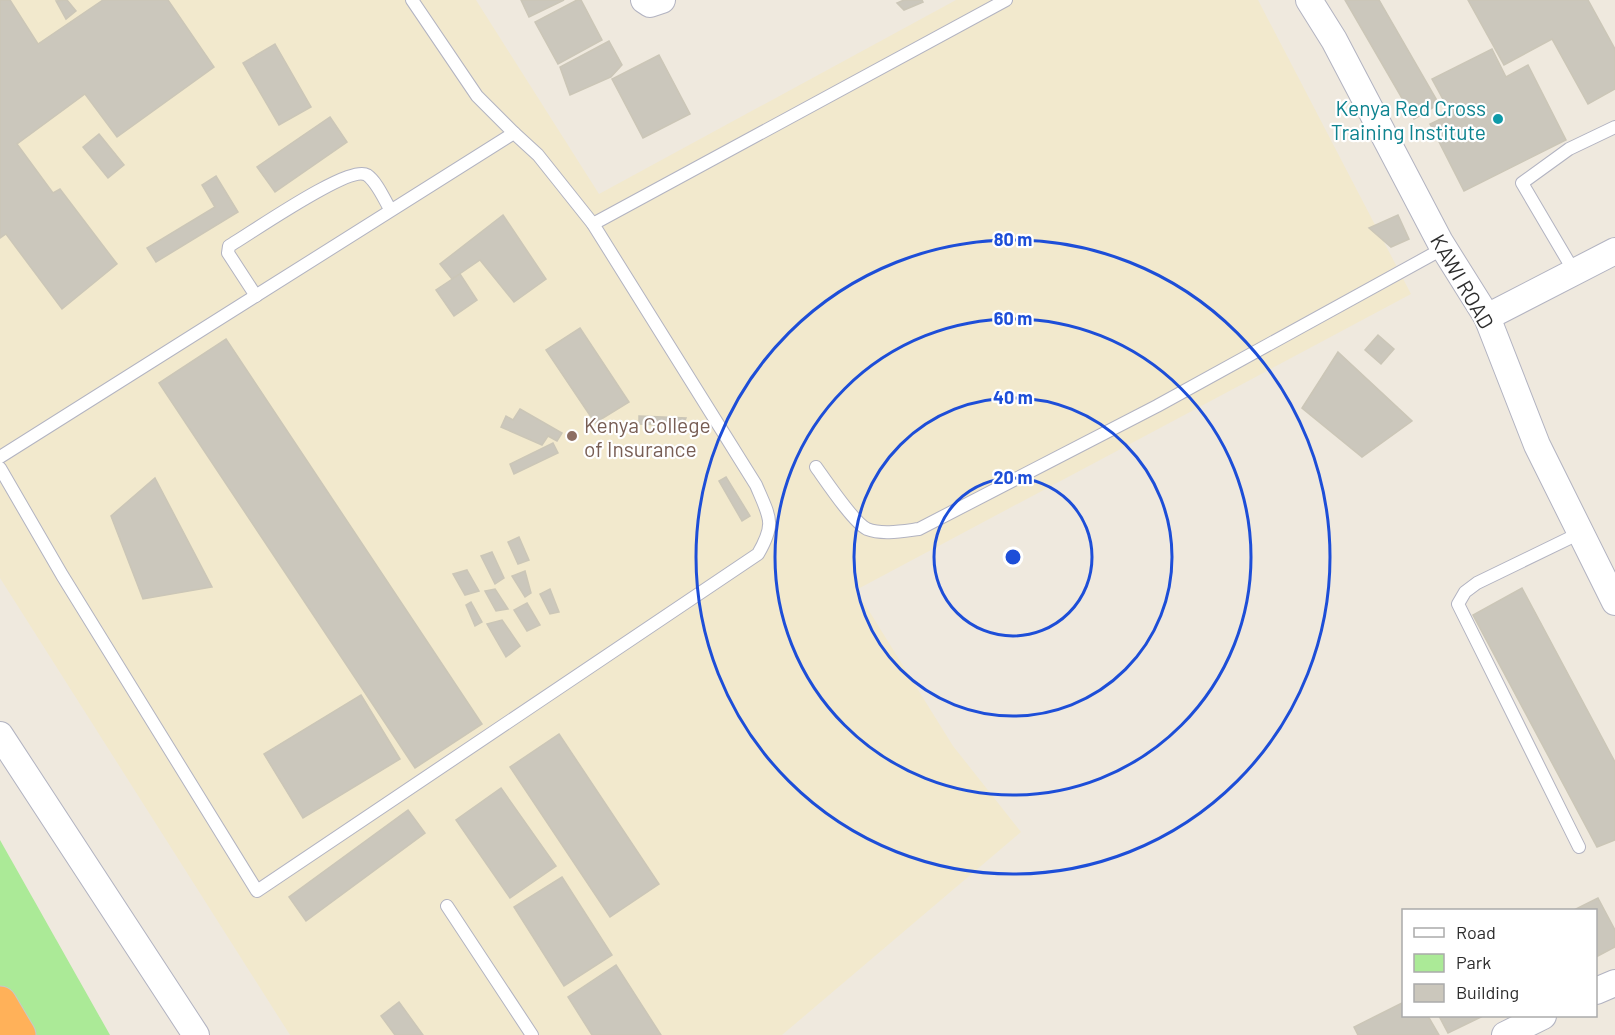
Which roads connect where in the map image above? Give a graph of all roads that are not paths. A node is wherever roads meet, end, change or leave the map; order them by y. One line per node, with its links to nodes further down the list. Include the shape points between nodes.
1 (412, 0): 7 (lane, via 477,96)
2 (644, 0): 3 (street, via 650,4)
3 (662, 0)
4 (1006, 0): 9 (lane)
5 (1309, 0): 10 (street, KAWI ROAD)
6 (1615, 127): 12 (lane, via 1569,148 1522,183)
7 (514, 133): 8 (lane); 9 (lane, via 538,155)
8 (390, 209): 13 (lane); 13 (lane, via 366,174 357,173 326,185 229,246 228,253)
9 (593, 224): 17 (lane, via 756,485 768,513 770,534 758,554 256,891)
10 (1444, 248): 14 (street, KAWI ROAD); 16 (lane, via 1157,406 919,529 866,529)
11 (1615, 251): 12 (street)
12 (1575, 273): 14 (street)
13 (255, 296): 15 (lane)
14 (1487, 317): 18 (street, KAWI ROAD, via 1538,445)
15 (0, 458)
16 (816, 467)
17 (0, 468)
18 (1580, 533): 19 (street, KAWI ROAD); 22 (lane, via 1478,583 1465,592 1458,604)
19 (1606, 560): 20 (street, KAWI ROAD)
20 (1615, 602)
21 (0, 735): 29 (street)
22 (1580, 847)
23 (447, 906): 30 (lane)
24 (1615, 983): 25 (street)
25 (1597, 992)
26 (0, 1003): 28 (highway)
27 (1540, 1017): 31 (street)
28 (19, 1035)
29 (196, 1035)
30 (531, 1035)
31 (1505, 1035)

